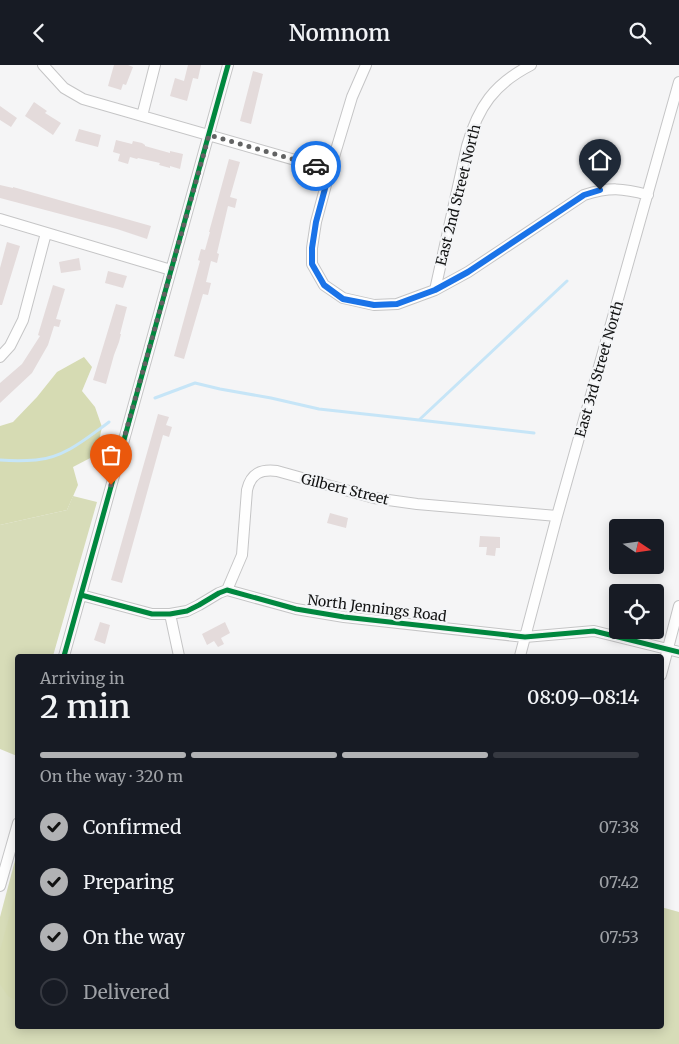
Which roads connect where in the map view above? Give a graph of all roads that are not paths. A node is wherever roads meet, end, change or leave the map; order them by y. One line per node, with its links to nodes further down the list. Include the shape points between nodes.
1 (43, 65): 7 (street, via 64,88 77,96)
2 (156, 65): 7 (street)
3 (228, 65): 8 (street)
4 (366, 65): 9 (street, via 352,97)
5 (531, 65): 14 (street, East 2nd Street North, via 499,87 482,107 472,126)
6 (679, 82): 10 (street, East 3rd Street North)
7 (142, 116): 8 (street)
8 (209, 135): 9 (street); 13 (street)
9 (330, 170): 14 (street, via 312,248 312,264 324,285 343,299 374,305 397,304)
10 (648, 195): 14 (street, via 616,189 584,195 468,272); 16 (street, East 3rd Street North)
11 (0, 219): 12 (street)
12 (46, 233): 13 (street); 15 (street, via 23,320 10,346)
13 (171, 270): 18 (street)
14 (435, 290)
15 (0, 357)
16 (557, 516): 17 (street, Gilbert Street, via 374,498 265,469 249,482 242,555); 21 (street, East 3rd Street North)
17 (227, 590): 20 (street, via 187,611); 21 (street, North Jennings Road, via 296,609 344,617)
18 (81, 595): 20 (street, via 152,614); 24 (street)
19 (679, 607): 22 (street)
20 (170, 614): 25 (street)
21 (525, 637): 22 (street, North Jennings Road, via 594,631); 26 (street, East 3rd Street North)
22 (668, 649): 23 (street, North Jennings Road); 27 (street)
23 (679, 652)
24 (65, 654)
25 (179, 654)
26 (521, 654)
27 (664, 664)
28 (15, 834): 29 (street)
29 (0, 886)

